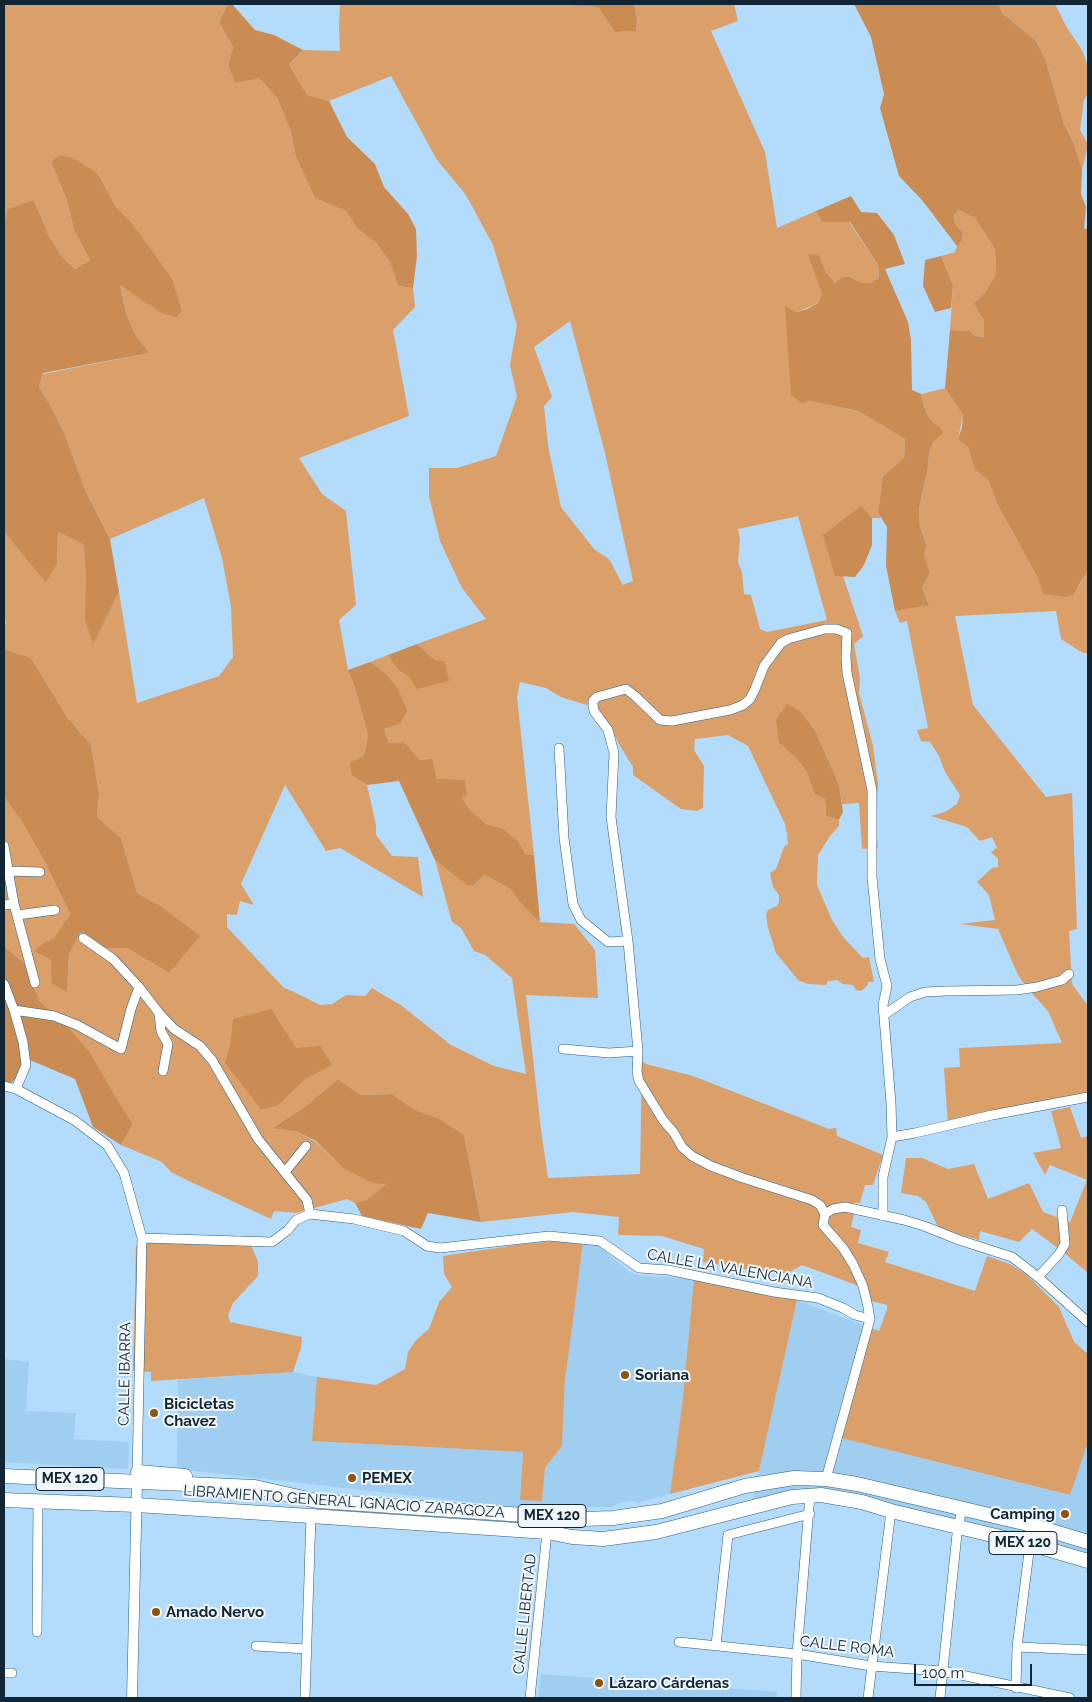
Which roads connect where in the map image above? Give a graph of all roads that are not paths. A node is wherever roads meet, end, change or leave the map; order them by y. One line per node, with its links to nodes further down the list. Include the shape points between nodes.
1 (560, 748): 10 (street, via 564,838 572,904 581,920 608,942)
2 (4, 846): 3 (street)
3 (8, 871): 4 (street); 5 (street)
4 (40, 872)
5 (14, 904): 6 (street); 8 (street)
6 (4, 905)
7 (56, 910): 8 (street)
8 (17, 915): 12 (street)
9 (83, 938): 14 (street, via 113,959)
10 (628, 941): 17 (street, via 612,817 614,754 608,730 594,711 593,701 626,689 660,720 672,721 730,710 750,699 764,666 781,642 825,629 836,629 847,633 847,673 872,790 872,876 880,959 887,986); 19 (street)
11 (1069, 974): 17 (street, via 1062,980 1037,988 925,992 910,997)
12 (34, 983)
13 (4, 984): 15 (street)
14 (139, 987): 15 (street, via 121,1049 54,1016); 16 (street)
15 (14, 1010): 22 (street, via 26,1065)
16 (159, 1013): 20 (street, via 161,1031 168,1044); 26 (street, via 174,1030 200,1046 212,1060 258,1139)
17 (884, 1015): 24 (street)
18 (563, 1049): 19 (street, via 609,1053)
19 (638, 1051): 29 (street, via 639,1081 682,1147 692,1156 743,1178 812,1200)
20 (162, 1071)
21 (4, 1086): 22 (street, CALLE IBARRA)
22 (16, 1089): 31 (street, CALLE IBARRA, via 74,1120 107,1146 124,1173)
23 (1088, 1097): 24 (street)
24 (892, 1137): 30 (street, via 883,1177)
25 (306, 1146): 26 (street)
26 (285, 1172): 28 (street, via 308,1200)
27 (1062, 1210): 32 (street, via 1064,1244)
28 (310, 1214): 31 (street, via 296,1220 272,1242); 33 (street, CALLE LA VALENCIANA, via 354,1219 404,1231 427,1246 440,1248 549,1236 600,1241 639,1268 668,1270 818,1298)
29 (825, 1214): 30 (street, via 845,1207); 33 (street, via 823,1226 853,1264 863,1286)
30 (883, 1216): 32 (street, via 924,1226 1012,1257)
31 (142, 1238): 36 (street, CALLE IBARRA)
32 (1038, 1277): 34 (street)
33 (870, 1319): 37 (street)
34 (1088, 1322)
35 (4, 1476): 36 (main road, LIBRAMIENTO GENERAL IGNACIO ZARAGOZA / MEX 120)
36 (137, 1477): 37 (main road, LIBRAMIENTO GENERAL IGNACIO ZARAGOZA / MEX 120, via 254,1487 326,1502 583,1519 655,1512 745,1486 794,1478); 41 (street, CALLE IBARRA)
37 (826, 1479): 42 (main road, LIBRAMIENTO GENERAL IGNACIO ZARAGOZA / MEX 120)
38 (810, 1495): 43 (main road, LIBRAMIENTO GENERAL IGNACIO ZARAGOZA / MEX 120, via 844,1498); 44 (street); 47 (main road, LIBRAMIENTO GENERAL IGNACIO ZARAGOZA / MEX 120, via 632,1536 603,1539)
39 (4, 1500): 40 (main road, LIBRAMIENTO GENERAL IGNACIO ZARAGOZA / MEX 120)
40 (38, 1502): 41 (main road, LIBRAMIENTO GENERAL IGNACIO ZARAGOZA / MEX 120); 51 (street)
41 (136, 1508): 45 (main road, LIBRAMIENTO GENERAL IGNACIO ZARAGOZA / MEX 120); 62 (street, CALLE IBARRA)
42 (962, 1508): 46 (street); 48 (main road, LIBRAMIENTO GENERAL IGNACIO ZARAGOZA / MEX 120)
43 (890, 1511): 46 (main road, LIBRAMIENTO GENERAL IGNACIO ZARAGOZA / MEX 120); 59 (street)
44 (810, 1514): 53 (street, via 728,1535); 58 (street)
45 (311, 1516): 47 (main road, LIBRAMIENTO GENERAL IGNACIO ZARAGOZA / MEX 120); 56 (street)
46 (957, 1531): 49 (main road, LIBRAMIENTO GENERAL IGNACIO ZARAGOZA / MEX 120); 60 (street)
47 (547, 1532): 64 (street, CALLE LIBERTAD)
48 (1088, 1542)
49 (1030, 1544): 50 (main road, LIBRAMIENTO GENERAL IGNACIO ZARAGOZA / MEX 120); 55 (street)
50 (1088, 1561)
51 (37, 1632)
52 (679, 1642): 53 (street, CALLE ROMA)
53 (716, 1645): 58 (street, CALLE ROMA)
54 (256, 1646): 56 (street)
55 (1017, 1647): 57 (street); 61 (street)
56 (307, 1649): 63 (street)
57 (1088, 1650)
58 (797, 1654): 59 (street, CALLE ROMA); 65 (street)
59 (871, 1666): 60 (street, CALLE ROMA); 66 (street)
60 (942, 1671): 61 (street, CALLE ROMA); 67 (street)
61 (1016, 1688): 68 (street, CALLE ROMA)
62 (132, 1698)
63 (305, 1698)
64 (530, 1698)
65 (796, 1698)
66 (868, 1698)
67 (940, 1698)
68 (1070, 1698)

